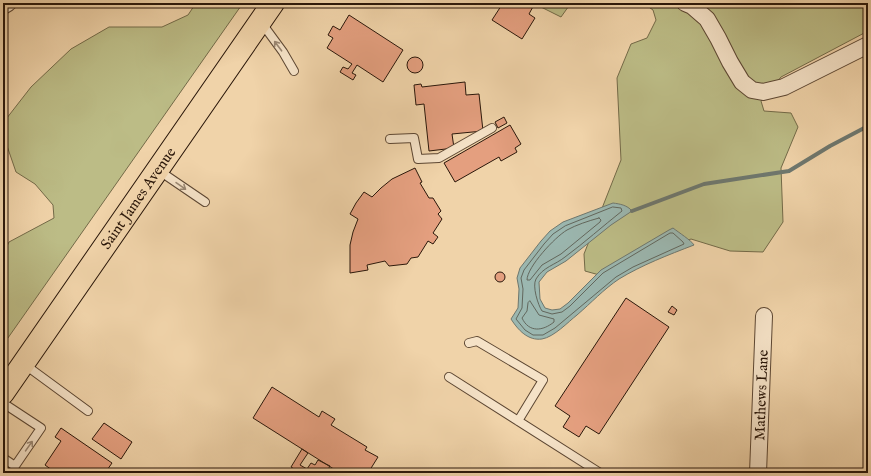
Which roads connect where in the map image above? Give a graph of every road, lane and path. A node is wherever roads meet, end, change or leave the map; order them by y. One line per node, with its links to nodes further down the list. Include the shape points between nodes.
1 (8, 3): 4 (street)
2 (273, 3): 5 (main road, Saint James Avenue)
3 (685, 3): 6 (street, via 707,19 742,82 752,90 763,92 784,86)
4 (3, 6)
5 (261, 22): 7 (lane, one-way to 5); 10 (main road, Saint James Avenue)
6 (868, 45)
7 (294, 71)
8 (492, 128): 9 (lane, via 439,158 418,159 414,138)
9 (390, 139)
10 (158, 170): 11 (lane, one-way to 11); 14 (main road, Saint James Avenue)
11 (205, 202)
12 (764, 316): 22 (street, Mathews Lane)
13 (469, 342): 19 (lane, via 476,341 543,380)
14 (23, 363): 16 (main road, Saint James Avenue); 18 (lane)
15 (449, 377): 19 (lane)
16 (3, 393)
17 (3, 403): 20 (lane, one-way to 17, via 15,466 41,428)
18 (88, 411)
19 (518, 421): 21 (lane)
20 (3, 458)
21 (600, 473)
22 (758, 473)

